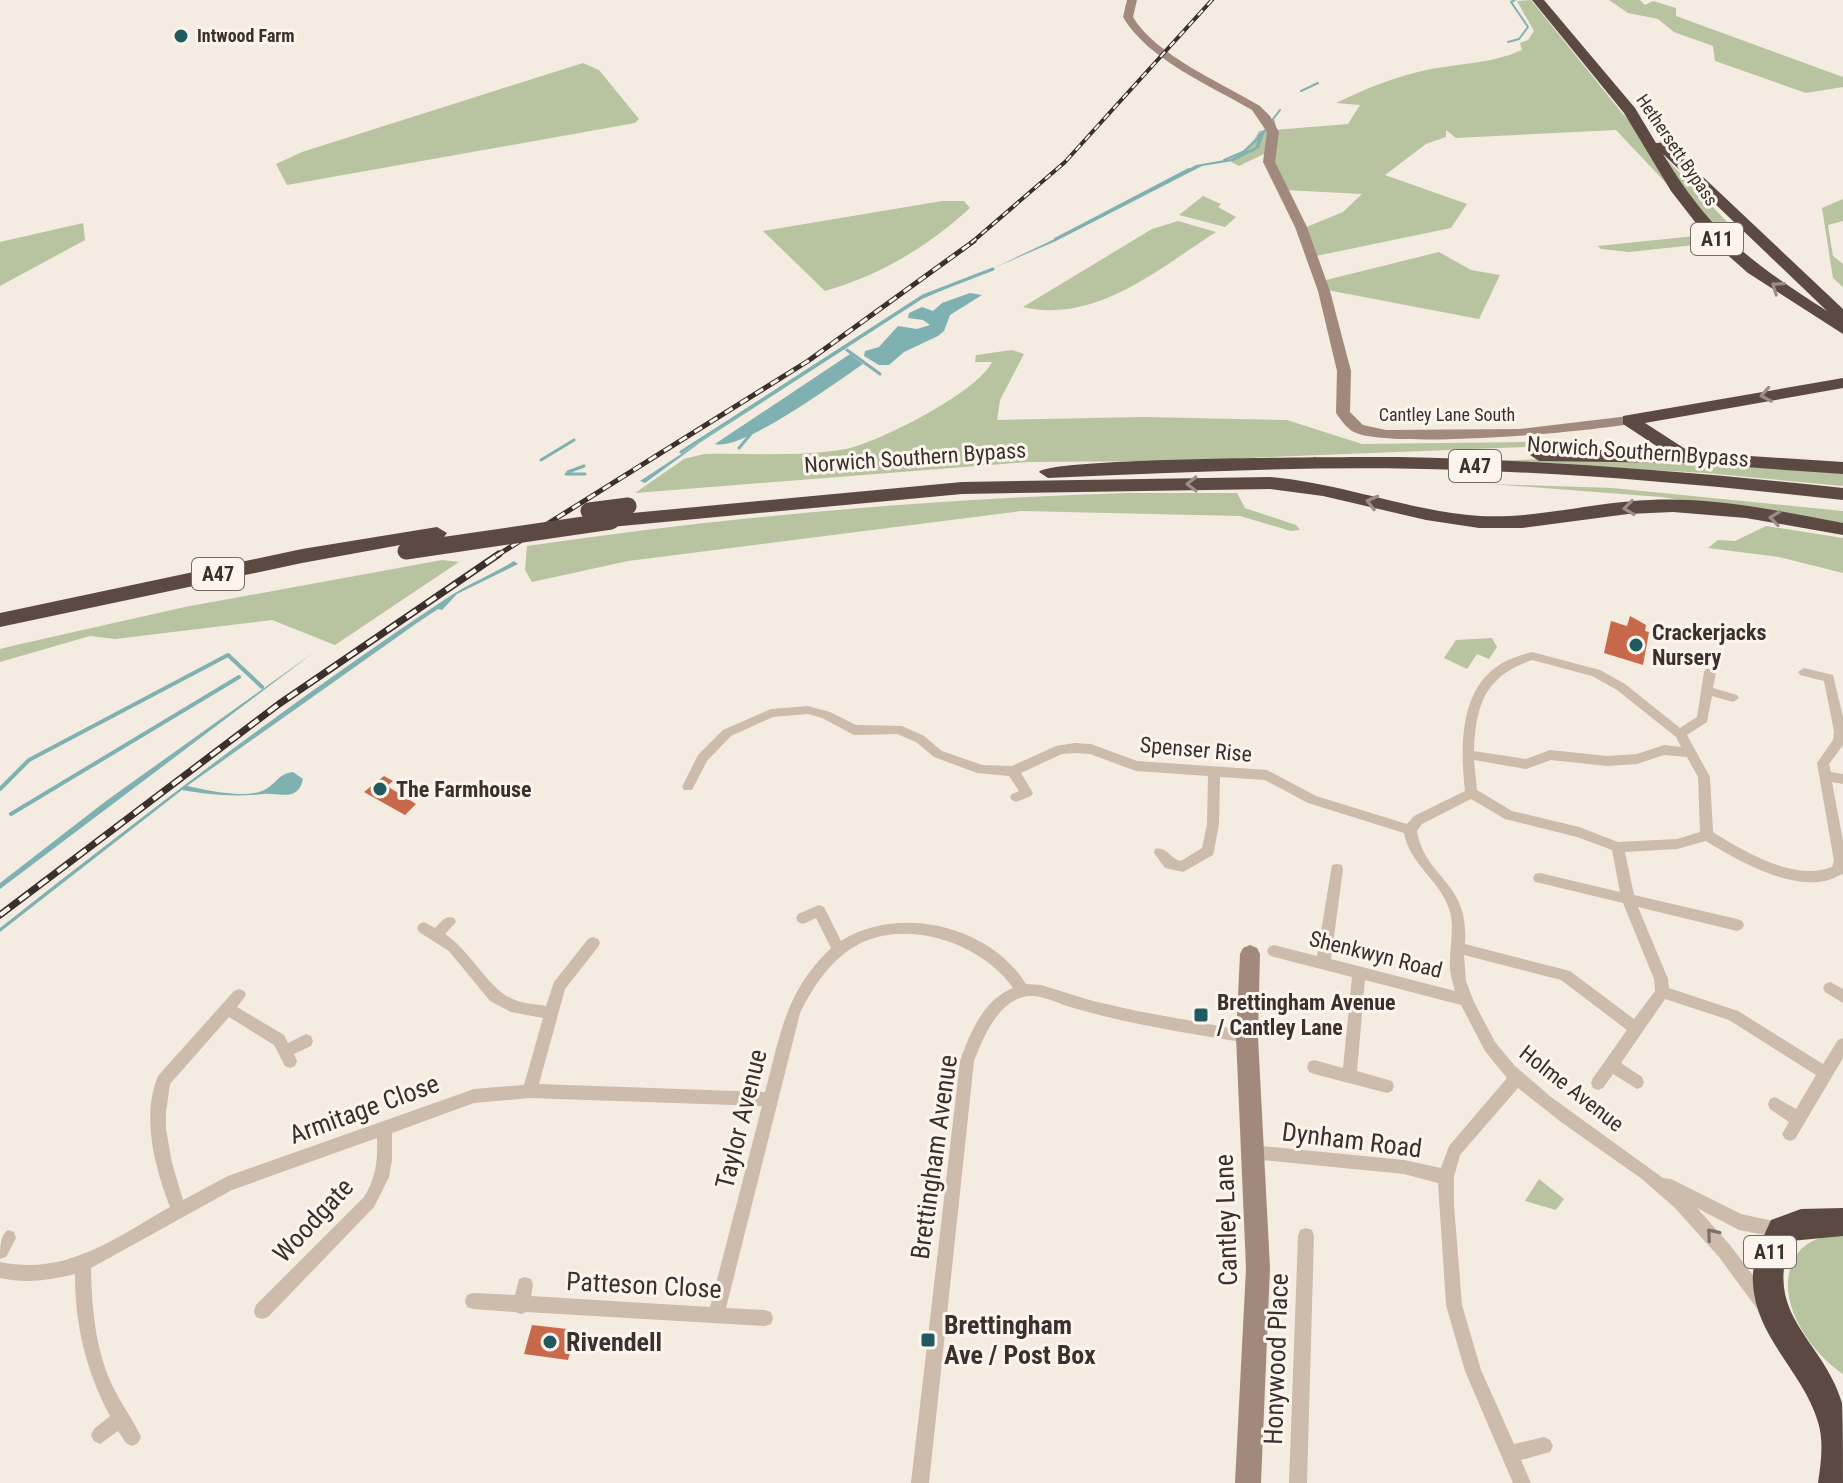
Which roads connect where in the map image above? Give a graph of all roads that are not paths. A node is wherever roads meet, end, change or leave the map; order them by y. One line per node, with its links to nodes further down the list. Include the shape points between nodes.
1 (1132, 0): 7 (street, Cantley Lane South, via 1128,17 1136,31 1173,60 1256,108 1270,125 1269,162 1324,291 1344,371 1343,413 1351,424 1369,433 1488,434)
2 (1538, 0): 5 (highway, Hethersett Bypass / A11, one-way to 2, via 1753,270 1711,233 1678,191 1645,131)
3 (1547, 0): 4 (highway, Hethersett Bypass / A11, via 1649,132)
4 (1843, 317)
5 (1843, 329)
6 (1843, 383): 7 (highway, one-way to 7)
7 (1629, 420): 8 (highway)
8 (1687, 457): 9 (highway, A47); 10 (highway, A47, via 1496,455)
9 (1843, 468)
10 (1106, 469): 11 (highway, Norwich Southern Bypass / A47, via 1514,466); 13 (highway, Norwich Southern Bypass / A47, bridge, via 628,506 302,556)
11 (1843, 494)
12 (1843, 529): 14 (highway, A47, one-way to 14, bridge, via 1673,506 1533,522 1477,522 1270,483 962,488 611,521 406,551)
13 (0, 620)
14 (0, 634)
15 (1710, 672): 19 (street)
16 (1804, 672): 17 (street)
17 (1829, 678): 18 (street); 26 (street, via 1840,731 1823,763)
18 (1843, 680)
19 (1707, 690): 20 (street); 21 (street, via 1703,719)
20 (1733, 698)
21 (1680, 734): 22 (street); 23 (street, via 1596,673 1532,656 1512,661 1478,692)
22 (1692, 753): 23 (street, via 1664,750 1607,761 1550,755 1526,764); 32 (street, via 1704,777)
23 (1470, 755): 30 (street)
24 (1013, 771): 25 (street, Spenser Rise, via 1060,749 1075,748 1136,766); 28 (street, via 981,770 938,754 898,729 854,730 826,715 790,709 747,721 727,733 702,758); 29 (street)
25 (1214, 771): 31 (street, Spenser Rise, via 1267,775 1312,800); 34 (street, via 1208,851 1183,867 1170,864)
26 (1825, 776): 27 (street); 32 (street, via 1840,861 1832,875 1813,877 1763,866)
27 (1843, 779)
28 (688, 787)
29 (1026, 793)
30 (1471, 793): 31 (street, via 1418,820); 33 (street, via 1509,815)
31 (1410, 830): 44 (street, Holme Avenue, via 1418,857 1456,908)
32 (1707, 835): 33 (street, via 1677,844)
33 (1618, 847): 37 (street)
34 (1160, 853)
35 (1337, 869): 48 (street)
36 (1540, 878): 37 (street)
37 (1628, 899): 42 (street); 51 (street)
38 (833, 904): 39 (street)
39 (819, 911): 40 (street); 45 (street)
40 (803, 918)
41 (449, 922): 55 (street, via 430,932 454,947 495,997 511,1006)
42 (1737, 925)
43 (593, 943): 55 (street, via 589,960 559,986)
44 (1458, 948): 53 (street, Holme Avenue, via 1456,971); 56 (street, via 1565,975)
45 (839, 950): 50 (street, Taylor Avenue, via 886,927 934,931 975,945 1012,975); 69 (street, Taylor Avenue, via 807,980)
46 (1274, 951): 48 (street, Shenkwyn Road)
47 (1250, 954): 57 (street, Cantley Lane)
48 (1323, 964): 49 (street, Shenkwyn Road)
49 (1359, 973): 53 (street, Shenkwyn Road); 63 (street)
50 (1022, 991): 57 (street); 98 (street, Brettingham Avenue, via 992,1012 967,1061)
51 (1662, 992): 56 (street); 62 (street, via 1733,1015)
52 (239, 995): 54 (street)
53 (1467, 1000): 64 (street, Holme Avenue, via 1495,1053)
54 (227, 1008): 58 (street, via 279,1040 288,1056); 77 (street, via 163,1081 158,1097 165,1170)
55 (549, 1013): 68 (street)
56 (1636, 1029): 60 (street)
57 (1247, 1037): 74 (street, Cantley Lane)
58 (306, 1041)
59 (1843, 1045): 62 (street)
60 (1611, 1064): 65 (street); 66 (street)
61 (1314, 1067): 63 (street)
62 (1825, 1073): 71 (street)
63 (1349, 1076): 67 (street)
64 (1517, 1078): 75 (street, Holme Avenue); 76 (street, via 1454,1151)
65 (1637, 1082)
66 (1598, 1083)
67 (1387, 1086)
68 (530, 1091): 69 (street, Armitage Close); 72 (street, Armitage Close, via 474,1096)
69 (770, 1099): 87 (street, Taylor Avenue)
70 (1775, 1104): 71 (street)
71 (1798, 1119): 73 (street)
72 (384, 1131): 77 (street, Armitage Close, via 261,1170); 86 (street, Woodgate, via 383,1182 283,1300)
73 (1790, 1134)
74 (1251, 1152): 76 (street, Dynham Road, via 1404,1167); 97 (street, Cantley Lane, via 1258,1268)
75 (1649, 1175): 79 (street, Holme Avenue, via 1739,1222); 89 (street, Holme Avenue, one-way to 75, via 1710,1230)
76 (1446, 1177): 96 (street, via 1454,1305 1473,1371)
77 (179, 1210): 81 (street, Armitage Close)
78 (1837, 1218): 79 (highway, A11)
79 (1781, 1230): 89 (highway, A11, via 1766,1275)
80 (1306, 1236): 99 (street, Honywood Place)
81 (83, 1264): 82 (street, Armitage Close, via 44,1273); 92 (street, via 87,1341 97,1376)
82 (0, 1270)
83 (525, 1285): 85 (street)
84 (473, 1301): 85 (street, Patteson Close)
85 (521, 1306): 87 (street, Patteson Close)
86 (262, 1311)
87 (716, 1314): 88 (street, Patteson Close)
88 (765, 1318)
89 (1775, 1320): 90 (highway, A11)
90 (1805, 1366): 91 (highway, A11); 101 (highway, A11, via 1833,1418 1839,1451)
91 (1843, 1398)
92 (120, 1419): 93 (street); 94 (street)
93 (100, 1435)
94 (132, 1437)
95 (1544, 1446): 96 (street)
96 (1509, 1454): 100 (street)
97 (1251, 1482)
98 (920, 1483)
99 (1298, 1483)
100 (1522, 1483)
101 (1834, 1483)

